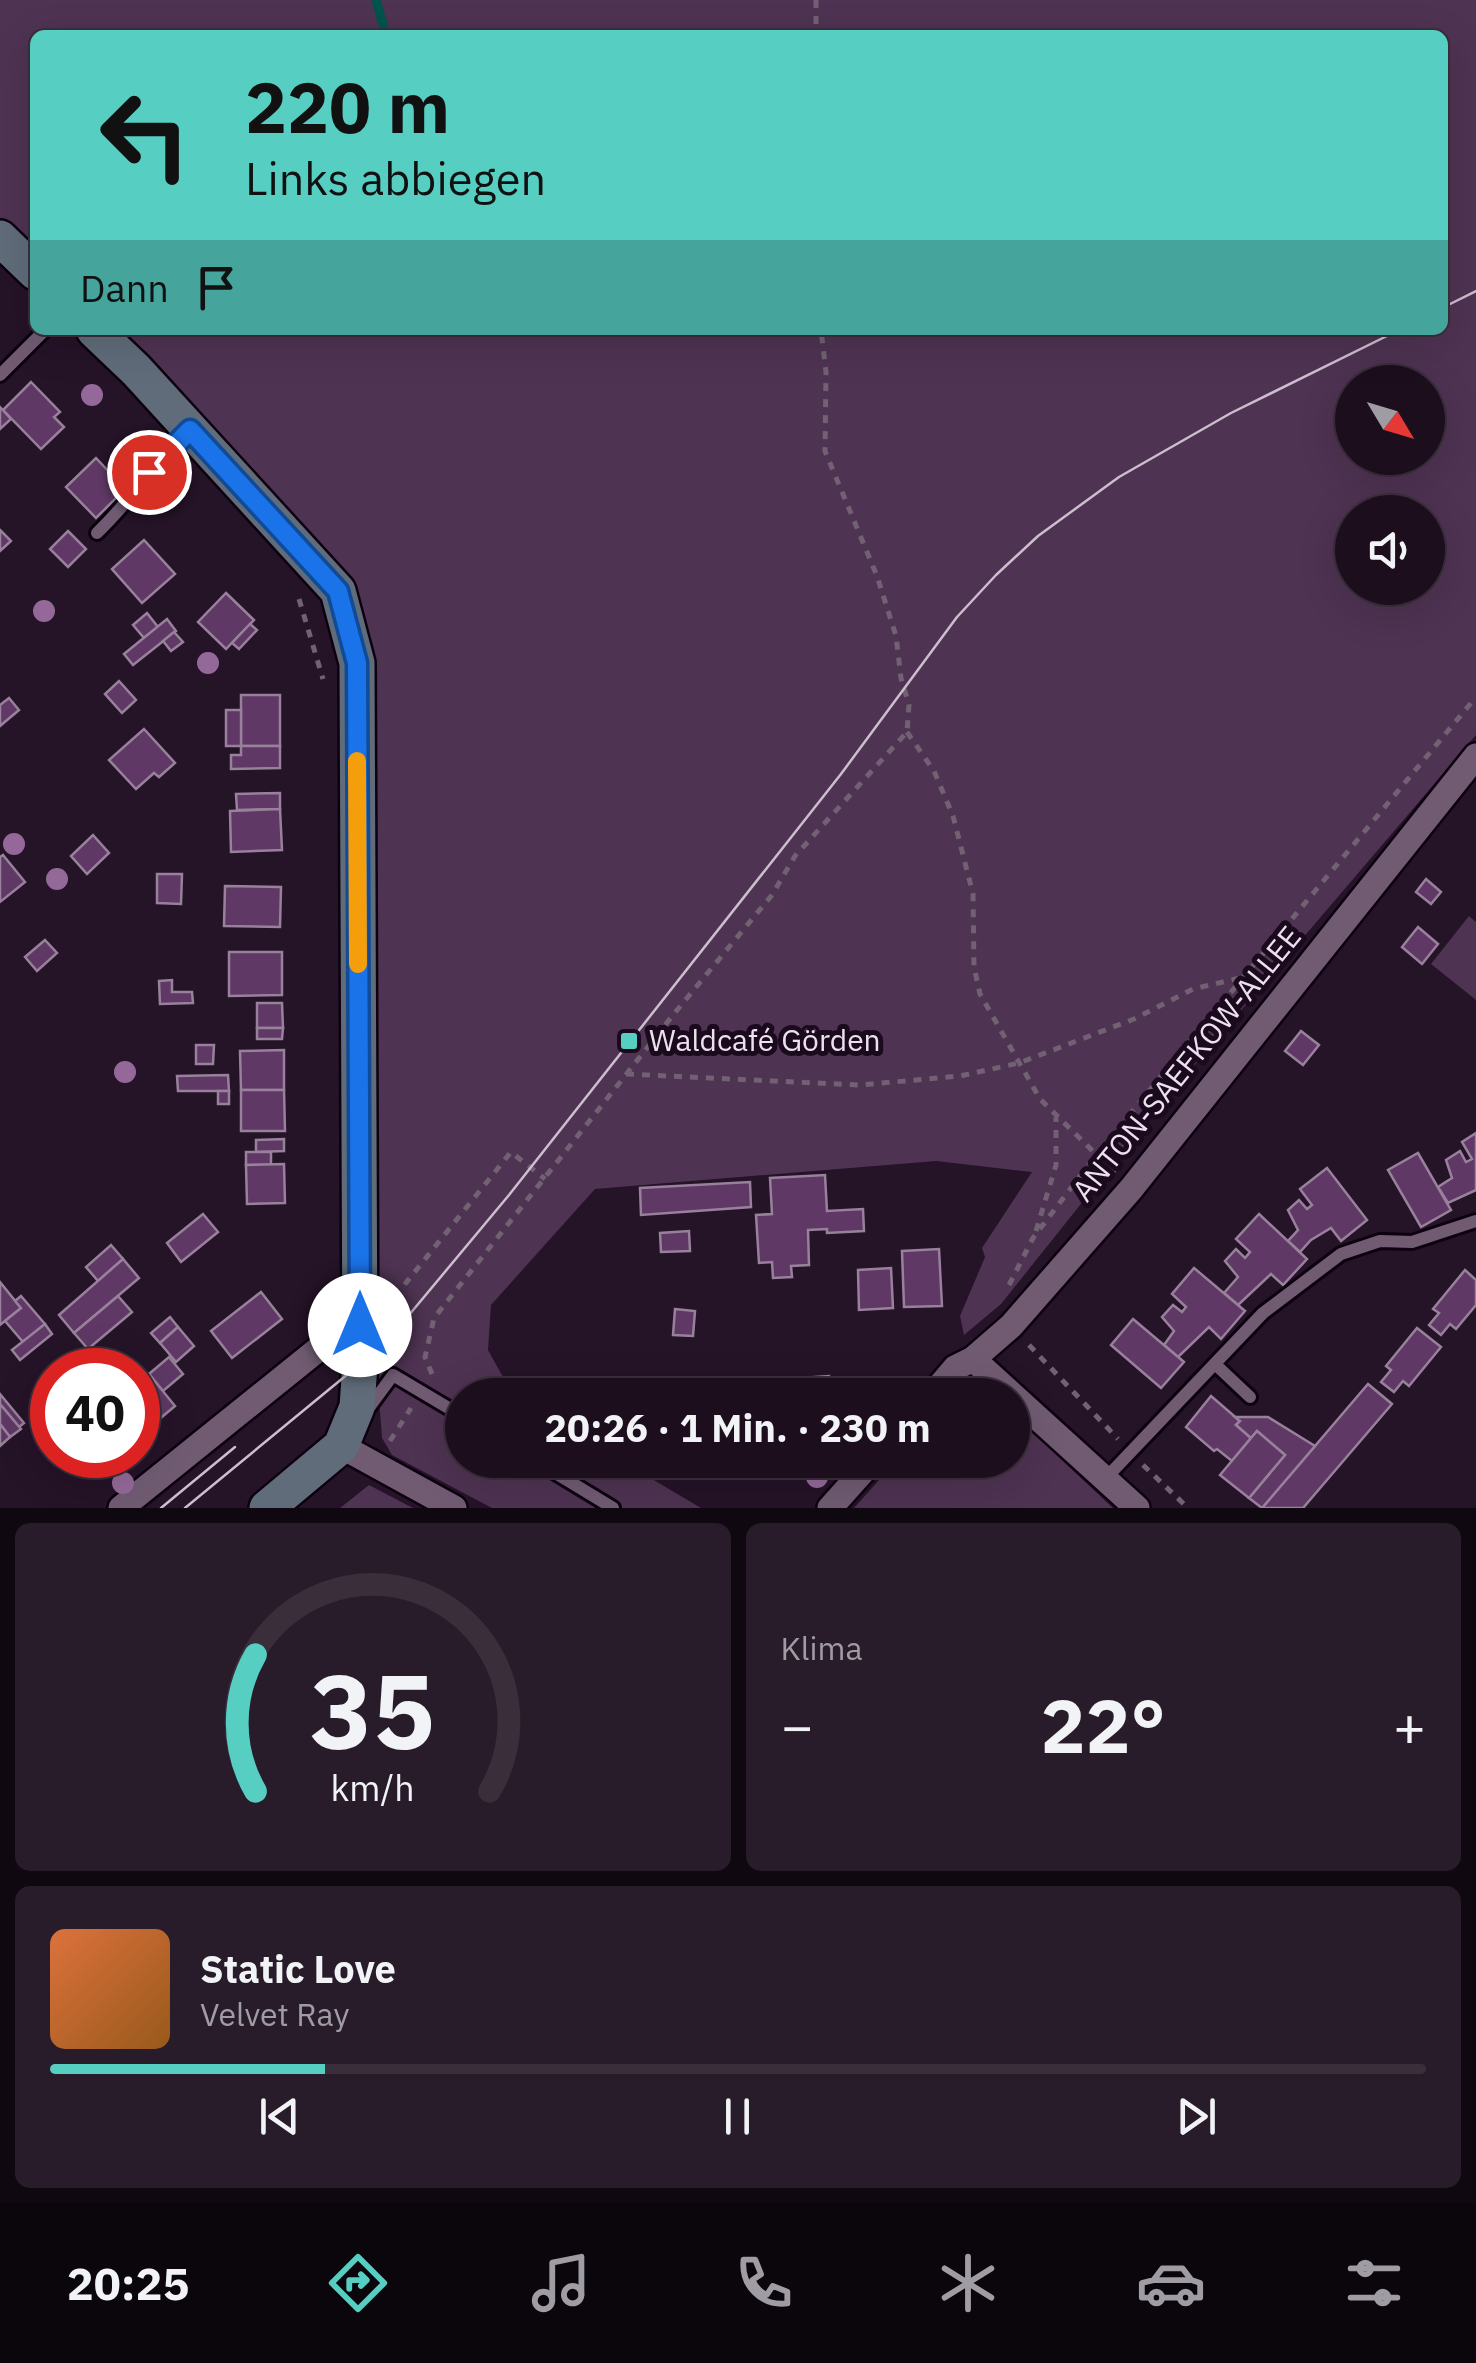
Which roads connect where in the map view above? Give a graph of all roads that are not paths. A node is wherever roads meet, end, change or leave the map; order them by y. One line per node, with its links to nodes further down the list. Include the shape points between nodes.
1 (0, 238): 2 (street)
2 (30, 267)
3 (40, 335): 5 (lane)
4 (99, 335): 6 (street)
5 (0, 375)
6 (190, 430): 7 (lane); 16 (street, via 338,591 357,663)
7 (97, 533)
8 (1476, 756): 11 (street, ANTON-SAEFKOW-ALLEE, via 1131,1188 1011,1326)
9 (1476, 1221): 12 (lane, via 1412,1242 1380,1241 1342,1254 1263,1313)
10 (321, 1347): 20 (street)
11 (973, 1359): 13 (street, ANTON-SAEFKOW-ALLEE); 19 (street)
12 (1216, 1365): 14 (lane); 19 (lane)
13 (946, 1378)
14 (1250, 1398)
15 (445, 1405): 16 (lane, via 393,1375)
16 (355, 1454): 21 (street); 22 (street)
17 (564, 1478): 23 (lane)
18 (857, 1478): 24 (street)
19 (1106, 1479): 25 (street)
20 (121, 1508)
21 (267, 1508)
22 (454, 1508)
23 (613, 1508)
24 (830, 1508)
25 (1137, 1508)

